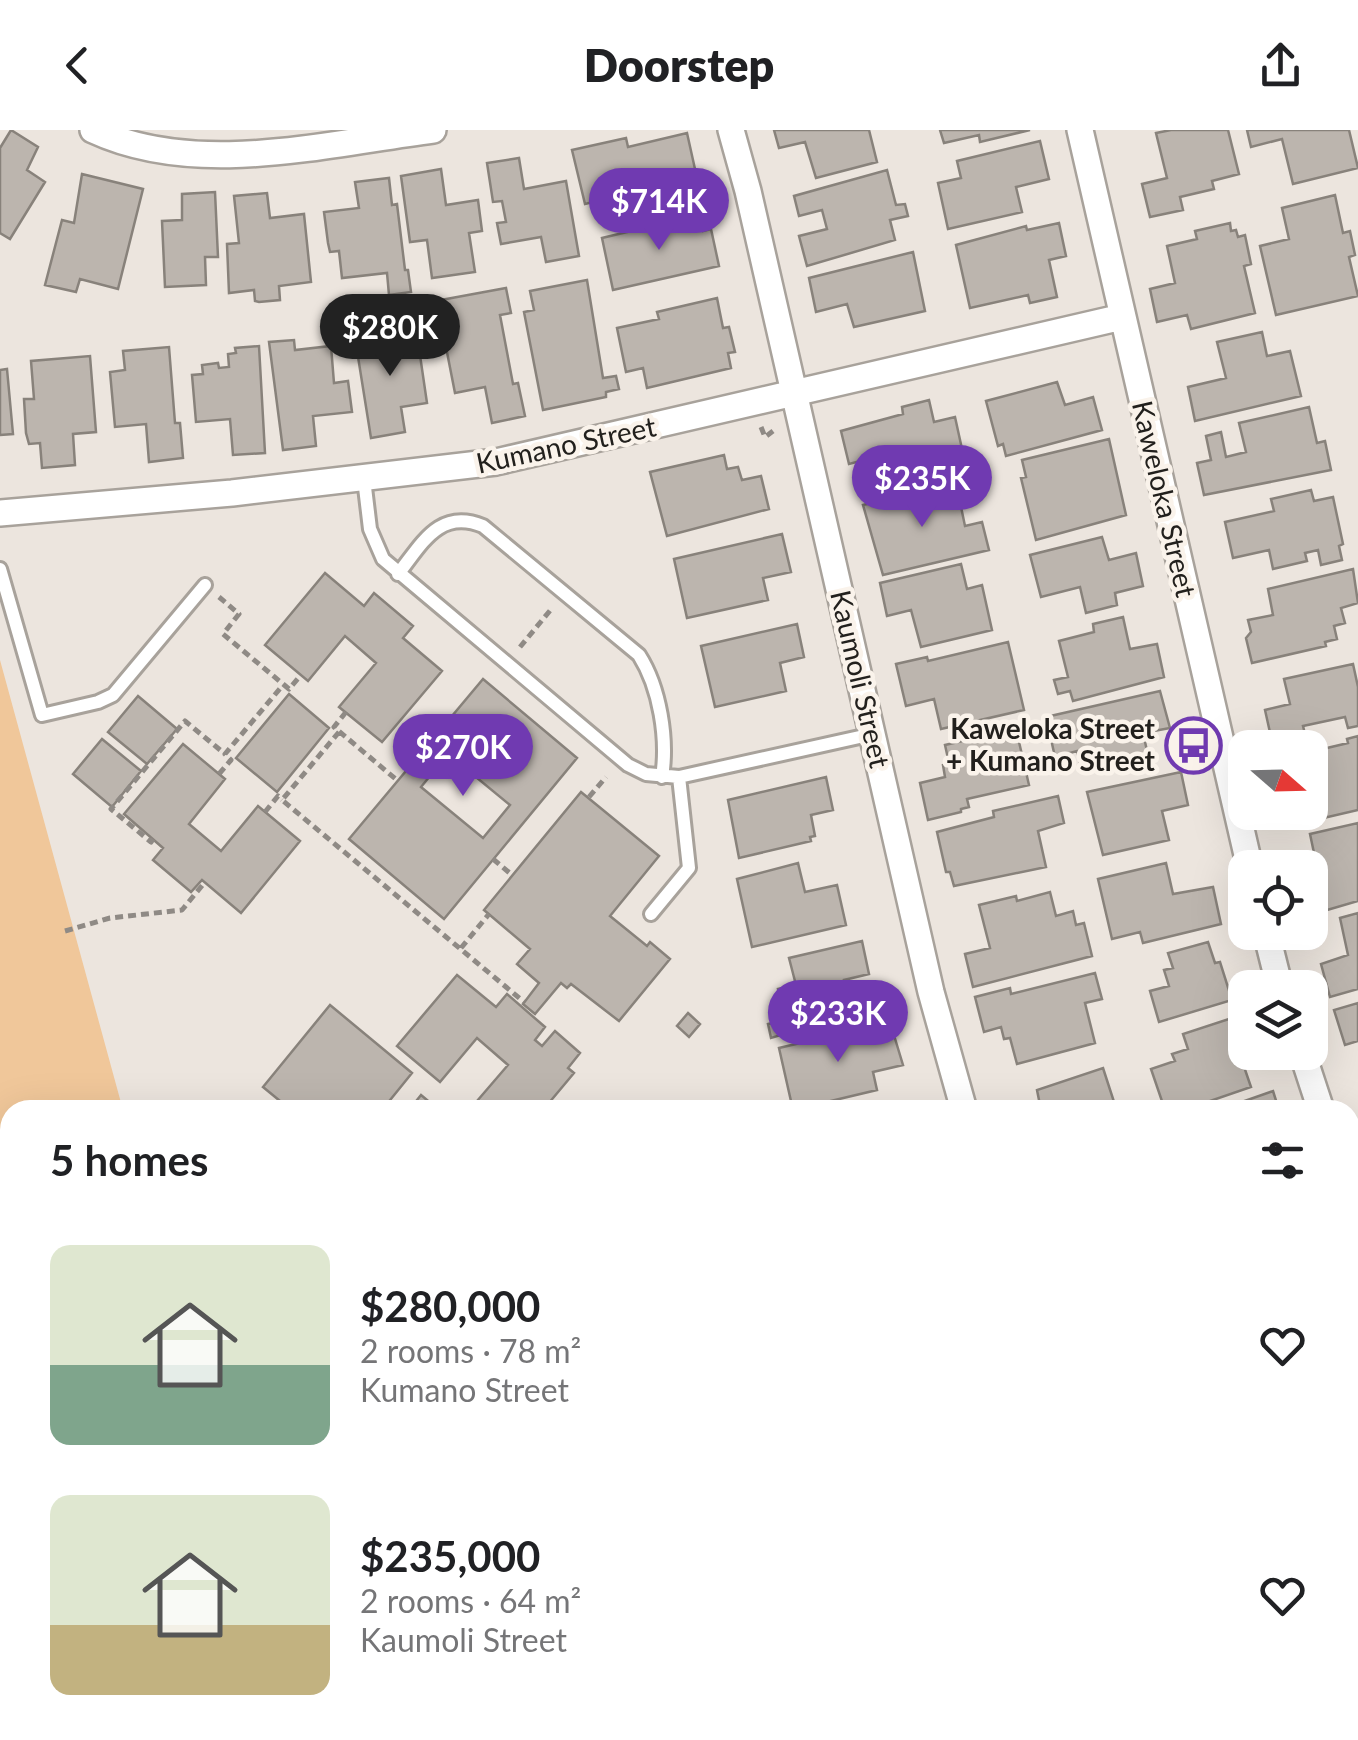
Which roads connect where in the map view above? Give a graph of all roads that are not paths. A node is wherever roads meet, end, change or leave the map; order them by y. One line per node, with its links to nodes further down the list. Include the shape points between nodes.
1 (93, 130): 2 (street, via 156,152 196,156)
2 (433, 130)
3 (731, 130): 6 (street, Kaumoli Street)
4 (1080, 130): 5 (street, Kaweloka Street)
5 (1122, 317): 6 (street, Kumano Street); 15 (street, Kaweloka Street)
6 (794, 395): 7 (street, Kumano Street, via 496,462); 12 (street, Kaumoli Street)
7 (364, 479): 8 (street, Kumano Street); 10 (lane, via 370,529)
8 (0, 513)
9 (0, 569): 11 (lane, via 42,714 113,695)
10 (398, 574): 13 (lane, via 628,766); 13 (lane, via 433,531 450,521 483,526 639,655 649,671 666,749)
11 (205, 586)
12 (873, 734): 14 (lane); 18 (street, Kaumoli Street)
13 (662, 777): 14 (lane)
14 (679, 777): 16 (lane, via 689,868)
15 (1246, 850)
16 (652, 914)
17 (1308, 1070): 19 (street)
18 (961, 1100)
19 (1319, 1100)

